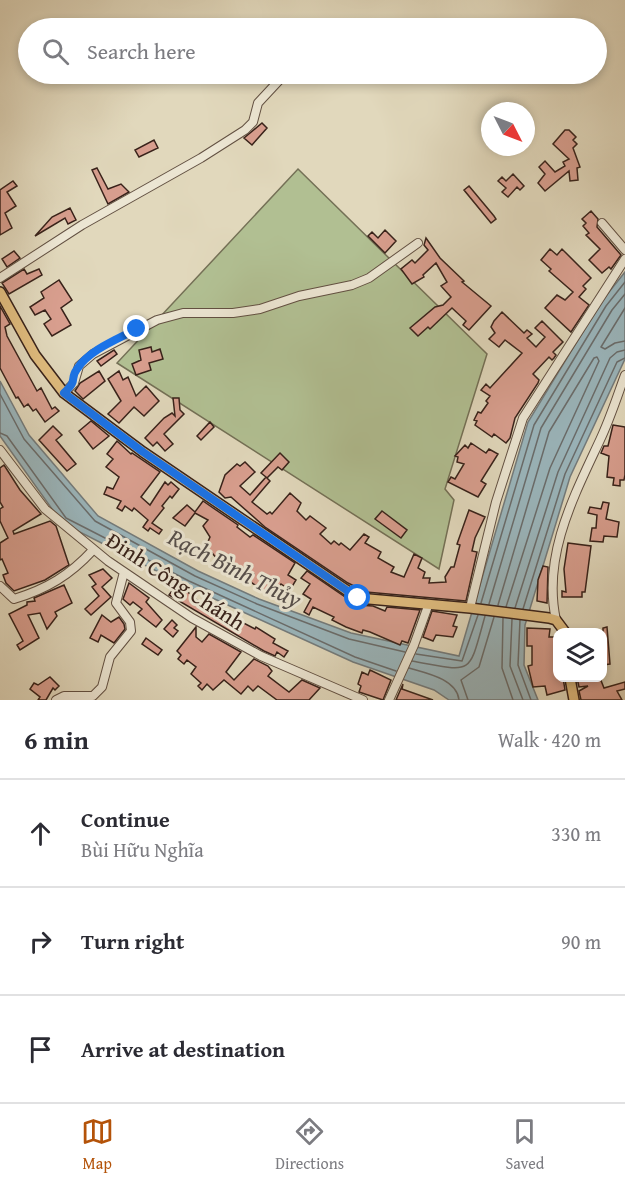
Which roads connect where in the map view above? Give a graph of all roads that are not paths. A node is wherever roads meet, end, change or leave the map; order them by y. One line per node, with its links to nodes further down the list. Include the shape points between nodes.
1 (276, 84): 6 (street, via 258,103 253,122 245,130)
2 (602, 223): 4 (street)
3 (418, 243): 9 (street, via 369,278 352,285 260,309 183,313 157,320 93,354 76,370 74,383)
4 (625, 250)
5 (625, 259): 15 (street, via 523,418 496,502)
6 (0, 278)
7 (0, 292): 9 (main road, via 35,355)
8 (625, 375): 16 (street, via 560,534 553,577)
9 (64, 393): 14 (main road, via 143,452 358,598)
10 (0, 450): 11 (street, Đinh Công Chánh, via 45,509)
11 (93, 550): 12 (street, Đinh Công Chánh); 13 (street, via 75,570 24,596 14,599)
12 (124, 572): 19 (street, via 116,603 130,622 131,631 110,657 102,687 93,696 64,696); 20 (street, Đinh Công Chánh, via 192,618 261,656)
13 (0, 586)
14 (429, 606): 15 (main road); 21 (street)
15 (471, 608): 16 (main road)
16 (556, 620): 17 (main road)
17 (562, 628)
18 (571, 682): 22 (main road)
19 (56, 700)
20 (363, 700)
21 (389, 700)
22 (574, 700)

